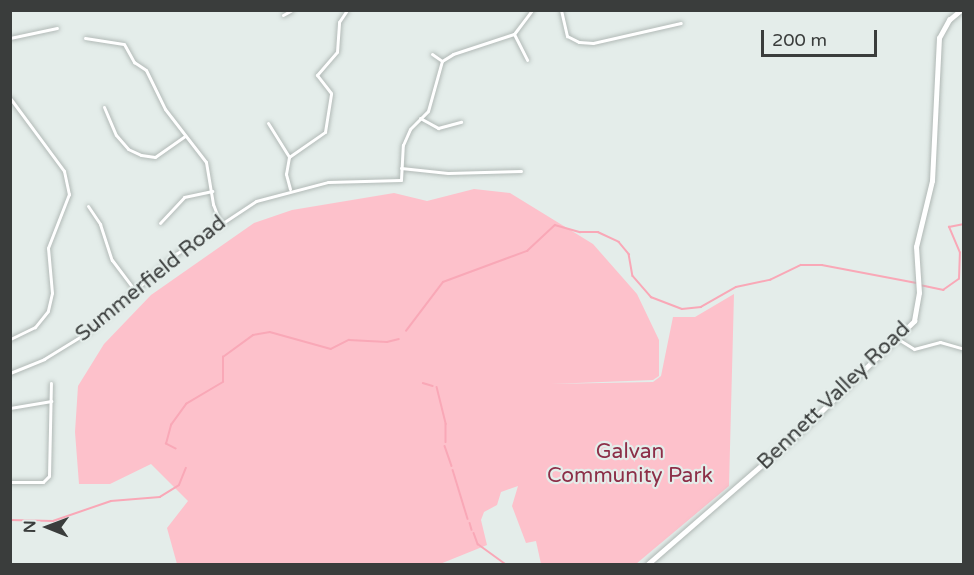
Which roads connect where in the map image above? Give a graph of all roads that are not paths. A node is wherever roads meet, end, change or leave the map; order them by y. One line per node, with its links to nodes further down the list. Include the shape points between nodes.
1 (292, 10): 6 (street)
2 (347, 10): 21 (street, via 339,22 337,52 317,75 331,93 325,132)
3 (532, 10): 9 (street)
4 (561, 10): 7 (street, via 567,36 579,42 593,43)
5 (961, 10): 31 (street, Bennett Valley Road, via 949,20 939,39 932,181 916,247 920,293 914,321)
6 (283, 15)
7 (681, 23)
8 (57, 28): 10 (street)
9 (514, 34): 13 (street); 14 (street)
10 (10, 38)
11 (85, 38): 20 (street, via 124,44 134,62 146,70 158,97)
12 (432, 54): 14 (street)
13 (527, 60)
14 (442, 61): 17 (street, via 428,111)
15 (10, 98): 30 (street, via 64,171 69,194 48,248 52,293 48,312 35,327)
16 (104, 107): 20 (street, via 116,135 128,149 141,155 155,157)
17 (420, 118): 18 (street, via 438,128); 22 (street, via 403,145)
18 (461, 122)
19 (268, 123): 21 (street)
20 (185, 136): 25 (street, via 206,162)
21 (290, 157): 24 (street, via 286,174)
22 (401, 168): 23 (street, via 448,173); 24 (street, Summerfield Road, via 400,180 328,182)
23 (521, 171)
24 (290, 189): 27 (street, Summerfield Road, via 256,201)
25 (212, 191): 27 (street); 28 (street, via 184,197)
26 (88, 206): 29 (street, via 100,224 112,260)
27 (219, 222): 29 (street, Summerfield Road)
28 (160, 223)
29 (135, 290): 33 (street, Summerfield Road, via 88,332 44,359)
30 (10, 339)
31 (898, 339): 32 (street, via 914,350 940,342); 38 (street, Bennett Valley Road, via 801,431)
32 (963, 349)
33 (10, 373)
34 (51, 383): 35 (street)
35 (51, 401): 36 (street); 37 (street, via 49,476 43,482)
36 (10, 408)
37 (10, 482)
38 (648, 564)

